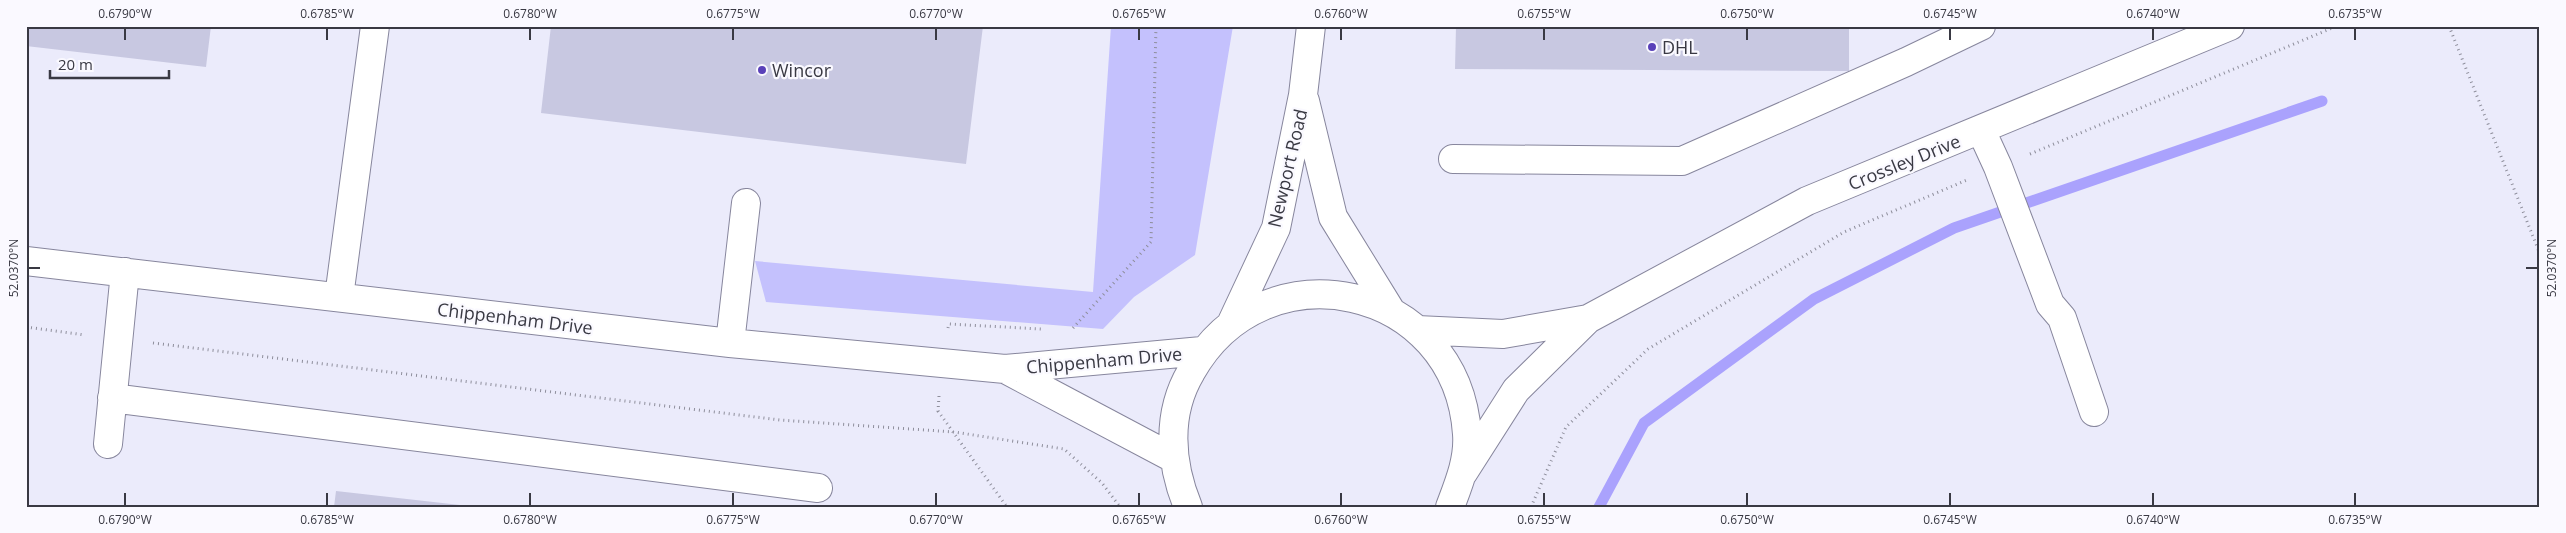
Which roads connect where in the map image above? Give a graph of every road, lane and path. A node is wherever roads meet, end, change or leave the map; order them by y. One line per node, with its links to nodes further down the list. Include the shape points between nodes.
1 (375, 26): 16 (street)
2 (1156, 26): 22 (path, via 1151,242)
3 (1311, 26): 8 (street, Newport Road)
4 (1981, 26): 10 (street, via 1682,161)
5 (2230, 26): 9 (street, Crossley Drive)
6 (2337, 26): 11 (path)
7 (2449, 26): 13 (path)
8 (1303, 95): 17 (street, Newport Road, via 1333,217); 19 (street, Newport Road, via 1276,228)
9 (1981, 130): 11 (street); 18 (street, Crossley Drive, via 1807,201)
10 (1452, 159)
11 (2002, 176): 30 (street, via 2050,304 2062,318); 40 (path, via 1844,232 1648,349 1566,427)
12 (746, 203): 25 (street)
13 (2540, 254)
14 (26, 261): 15 (street, Chippenham Drive)
15 (125, 272): 16 (street, Chippenham Drive); 24 (street)
16 (339, 297): 25 (street, Chippenham Drive)
17 (1391, 311): 19 (street, via 1352,297 1310,294 1269,302); 23 (street)
18 (1588, 319): 23 (street, Crossley Drive, via 1503,334); 34 (street, Crossley Drive, via 1516,390)
19 (1232, 322): 26 (street)
20 (26, 327): 24 (path)
21 (1043, 329): 27 (path, via 949,324)
22 (1071, 330)
23 (1417, 330): 34 (street, via 1443,360 1460,395 1467,434)
24 (118, 339): 29 (street); 31 (path, via 780,420)
25 (730, 343): 27 (street, Chippenham Drive)
26 (1202, 351): 28 (street, Chippenham Drive); 33 (street, via 1184,384 1174,420)
27 (940, 363): 28 (street, Chippenham Drive); 31 (path, via 938,410)
28 (1005, 369): 33 (street, Chippenham Drive)
29 (112, 398): 32 (street); 35 (street)
30 (2094, 412)
31 (954, 432): 36 (path); 37 (path, via 1064,449 1102,483)
32 (108, 444)
33 (1174, 458): 38 (street)
34 (1464, 473): 39 (street)
35 (818, 488)
36 (1007, 507)
37 (1120, 507)
38 (1188, 507)
39 (1450, 507)
40 (1531, 507)

